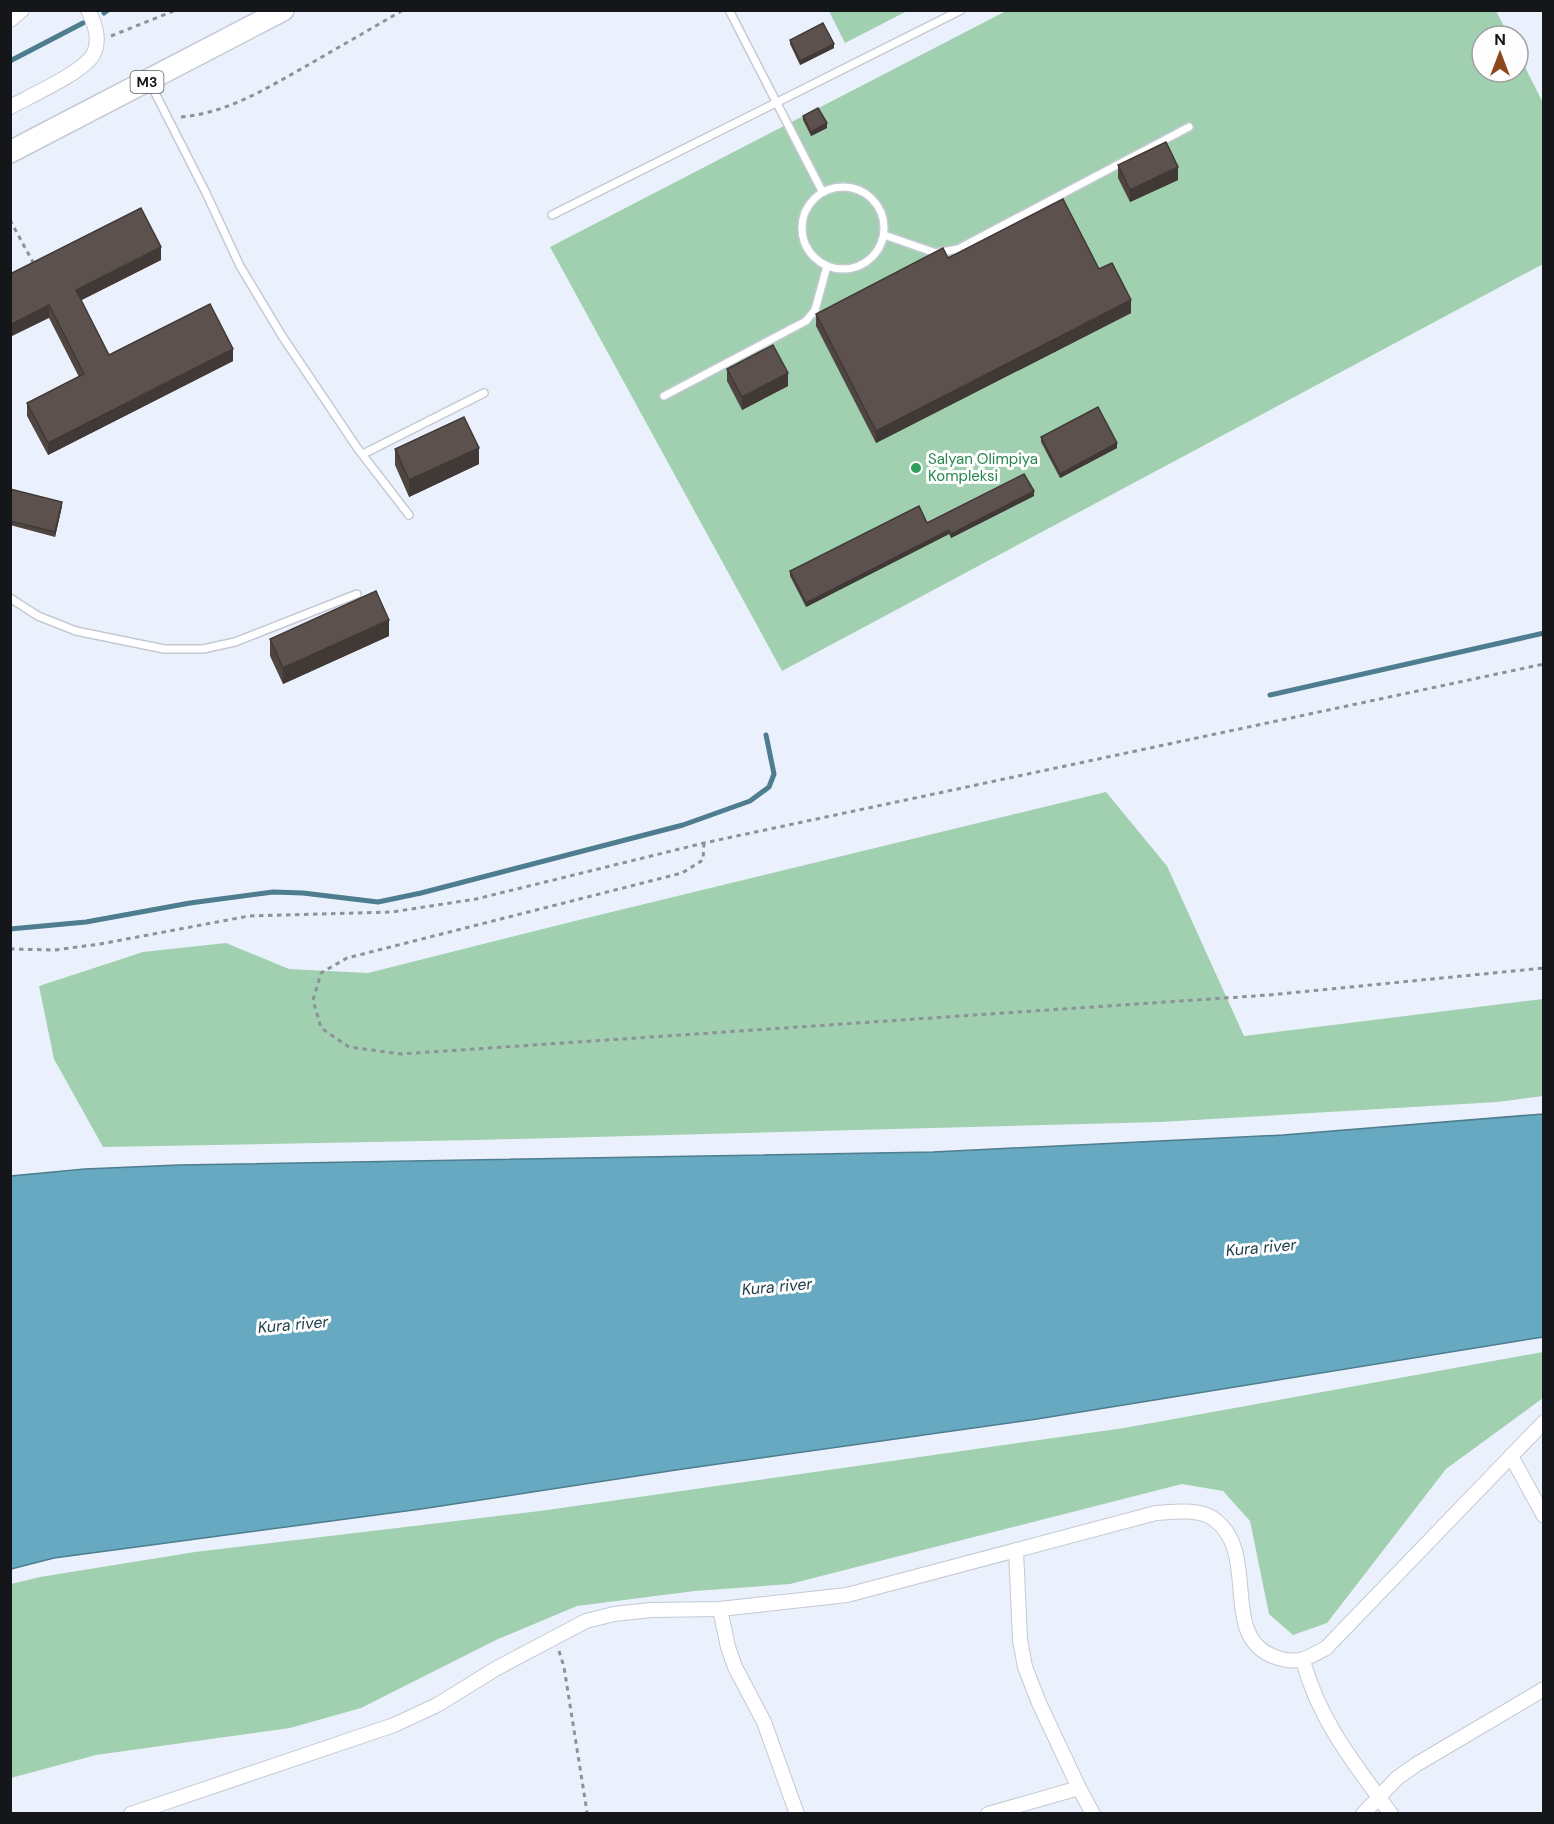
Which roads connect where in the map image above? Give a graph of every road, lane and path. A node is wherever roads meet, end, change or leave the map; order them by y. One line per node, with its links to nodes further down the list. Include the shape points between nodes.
1 (22, 10): 8 (street)
2 (88, 10): 9 (street, via 96,27)
3 (176, 10): 9 (path)
4 (283, 10): 10 (main road, M3)
5 (404, 10): 13 (path, via 261,92 197,115)
6 (729, 10): 11 (lane)
7 (961, 10): 11 (lane)
8 (10, 20)
9 (96, 42): 12 (street, via 93,54 77,70)
10 (149, 81): 13 (lane); 15 (main road, M3)
11 (777, 103): 16 (lane); 17 (lane)
12 (10, 106)
13 (167, 118): 24 (lane, via 240,266 282,336)
14 (1189, 127): 19 (lane, via 958,249 936,253)
15 (10, 152)
16 (822, 191): 19 (lane, via 835,187 861,190 880,209); 20 (lane, via 808,205 801,223 807,249)
17 (552, 215)
18 (10, 220): 21 (path)
19 (884, 235): 20 (lane, via 873,257 863,264 839,269)
20 (827, 266): 23 (lane, via 815,310 806,321)
21 (39, 273)
22 (483, 393): 24 (lane)
23 (664, 396)
24 (363, 454): 25 (lane)
25 (409, 515)
26 (357, 594): 27 (lane, via 235,642 203,649 164,649 76,631 38,616)
27 (10, 598)
28 (1544, 664): 29 (path)
29 (704, 843): 30 (path, via 476,899 427,907 392,912 249,916 55,950); 31 (path, via 703,860 682,873 347,958 321,973 313,1000 321,1028 349,1047 401,1053 1257,996)
30 (10, 949)
31 (1544, 968)
32 (1544, 1422): 33 (street)
33 (1510, 1456): 34 (street); 38 (street, via 1326,1648)
34 (1544, 1516)
35 (1016, 1550): 36 (street, via 847,1594); 38 (street, via 1156,1513 1193,1512 1213,1518 1229,1533 1236,1550 1251,1641 1267,1654 1287,1661); 40 (street, via 1025,1667)
36 (720, 1609): 37 (street, via 614,1614 586,1621); 44 (street, via 735,1667 764,1722)
37 (553, 1638): 42 (path, via 564,1667); 43 (street, via 437,1705 394,1725)
38 (1303, 1661): 41 (street, via 1321,1711)
39 (1544, 1689): 41 (street, via 1417,1764)
40 (1079, 1788): 45 (street); 46 (street)
41 (1379, 1798): 47 (street); 48 (street)
42 (587, 1812)
43 (131, 1814)
44 (798, 1814)
45 (988, 1814)
46 (1093, 1814)
47 (1363, 1814)
48 (1390, 1814)

